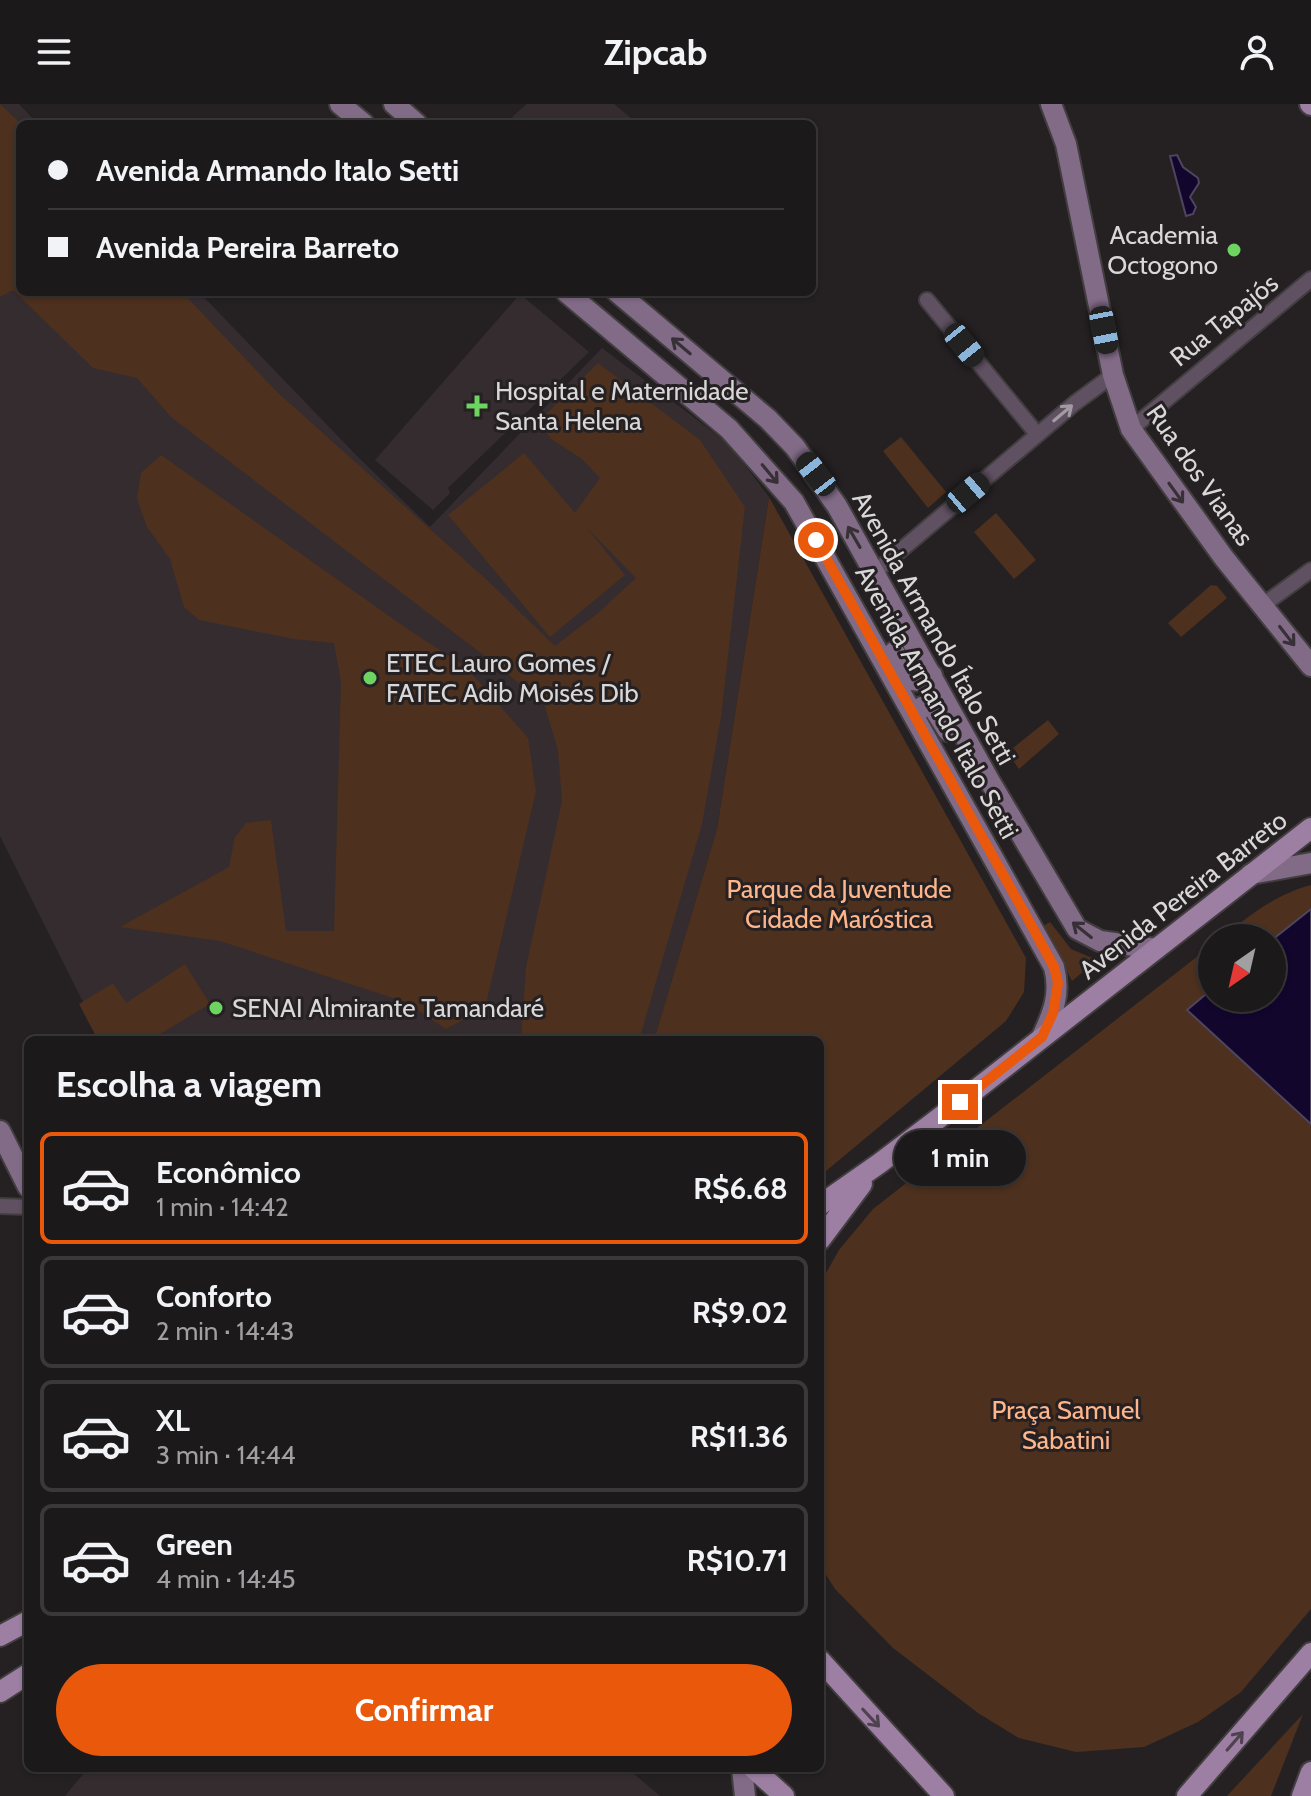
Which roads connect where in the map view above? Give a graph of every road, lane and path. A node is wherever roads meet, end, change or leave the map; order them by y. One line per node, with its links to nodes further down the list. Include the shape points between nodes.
1 (340, 104): 4 (main road)
2 (394, 104): 5 (main road)
3 (1051, 104): 12 (main road, Rua dos Vianas, via 1066,144)
4 (359, 120)
5 (412, 120)
6 (1310, 282): 13 (street, Rua Tapajós)
7 (574, 296): 11 (main road, Avenida Armando Italo Setti)
8 (622, 296): 10 (main road, Avenida Armando Ítalo Setti)
9 (927, 300): 14 (street)
10 (637, 309): 11 (main road, via 622,314); 16 (main road, Avenida Armando Ítalo Setti, one-way to 10, via 795,447)
11 (616, 335): 18 (main road, Avenida Armando Italo Setti, one-way to 18, via 756,457 794,502)
12 (1113, 375): 13 (main road, Rua dos Vianas); 14 (street, one-way to 12)
13 (1131, 429): 17 (main road, Rua dos Vianas, one-way to 17)
14 (1037, 434): 16 (street)
15 (1311, 570): 17 (street)
16 (875, 572): 20 (main road, Avenida Armando Ítalo Setti)
17 (1263, 605): 19 (main road, Rua dos Vianas, one-way to 19)
18 (857, 611): 20 (main road, via 875,618 911,680); 21 (main road, Avenida Armando Italo Setti)
19 (1311, 666)
20 (932, 675): 22 (main road, Avenida Armando Ítalo Setti)
21 (914, 716): 22 (main road, via 931,704 970,769); 27 (main road, Avenida Armando Italo Setti, via 1054,967 1057,997)
22 (989, 780): 26 (main road, Avenida Armando Ítalo Setti, one-way to 22, via 1100,941 1077,929)
23 (1311, 828): 25 (main road, Avenida Pereira Barreto)
24 (1311, 863): 25 (main road)
25 (1251, 874): 26 (main road, Avenida Pereira Barreto)
26 (1156, 949): 27 (main road, Avenida Pereira Barreto)
27 (1042, 1037): 29 (main road, Avenida Pereira Barreto)
28 (0, 1131): 30 (main road)
29 (880, 1163): 31 (main road, Avenida Pereira Barreto); 34 (main road)
30 (24, 1179)
31 (824, 1202)
32 (0, 1206): 33 (street)
33 (24, 1207)
34 (824, 1235)
35 (24, 1623): 36 (main road)
36 (0, 1636)
37 (1311, 1653): 49 (main road, one-way to 37)
38 (824, 1664): 48 (main road, one-way to 48)
39 (24, 1677): 40 (main road)
40 (0, 1692)
41 (742, 1772): 45 (main road)
42 (754, 1772): 46 (main road)
43 (756, 1772): 47 (main road)
44 (1311, 1772): 50 (main road)
45 (745, 1796)
46 (772, 1796)
47 (784, 1796)
48 (944, 1796)
49 (1187, 1796)
50 (1302, 1796)

